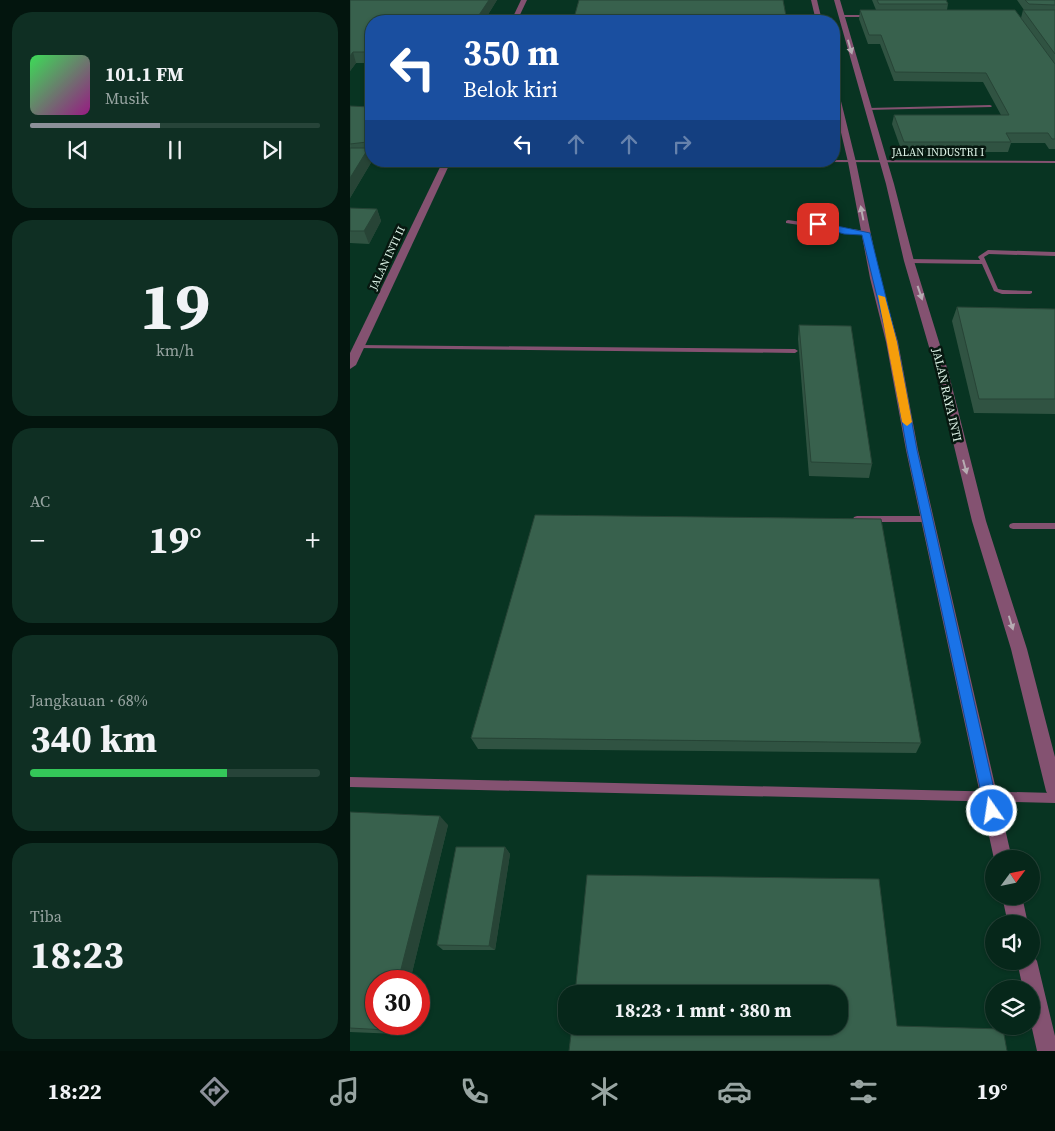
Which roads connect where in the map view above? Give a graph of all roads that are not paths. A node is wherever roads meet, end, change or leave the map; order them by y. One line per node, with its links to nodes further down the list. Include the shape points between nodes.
1 (524, 0): 4 (street)
2 (814, 0): 5 (street)
3 (837, 0): 6 (street, JALAN RAYA INTI)
4 (517, 15)
5 (818, 15)
6 (842, 16): 7 (lane); 9 (street, JALAN RAYA INTI, one-way to 9)
7 (876, 16)
8 (990, 106): 9 (lane)
9 (868, 109): 13 (street, JALAN RAYA INTI)
10 (840, 113): 12 (street)
11 (840, 162): 12 (lane, JALAN INDUSTRI I)
12 (852, 162): 13 (lane, JALAN INDUSTRI I); 17 (street, one-way to 12)
13 (884, 162): 14 (lane, JALAN INDUSTRI I); 19 (street, JALAN RAYA INTI)
14 (1055, 162)
15 (444, 167): 22 (street, JALAN INTI II)
16 (788, 222): 17 (lane)
17 (866, 233): 26 (street)
18 (1055, 254): 20 (lane, via 988,252 981,257)
19 (909, 261): 20 (lane); 30 (street, JALAN RAYA INTI, one-way to 30, via 942,371 979,521 1019,648)
20 (984, 262): 21 (lane, via 996,290)
21 (1030, 292)
22 (359, 347): 23 (lane); 24 (street, JALAN INTI II)
23 (795, 351)
24 (350, 366)
25 (852, 519): 26 (lane)
26 (928, 519): 31 (street)
27 (1013, 526): 28 (lane)
28 (1055, 526)
29 (350, 782): 31 (lane)
30 (1055, 791)
31 (988, 795): 32 (lane); 33 (street)
32 (1055, 798)
33 (1001, 850)
34 (1029, 970): 35 (street)
35 (1048, 1051)

